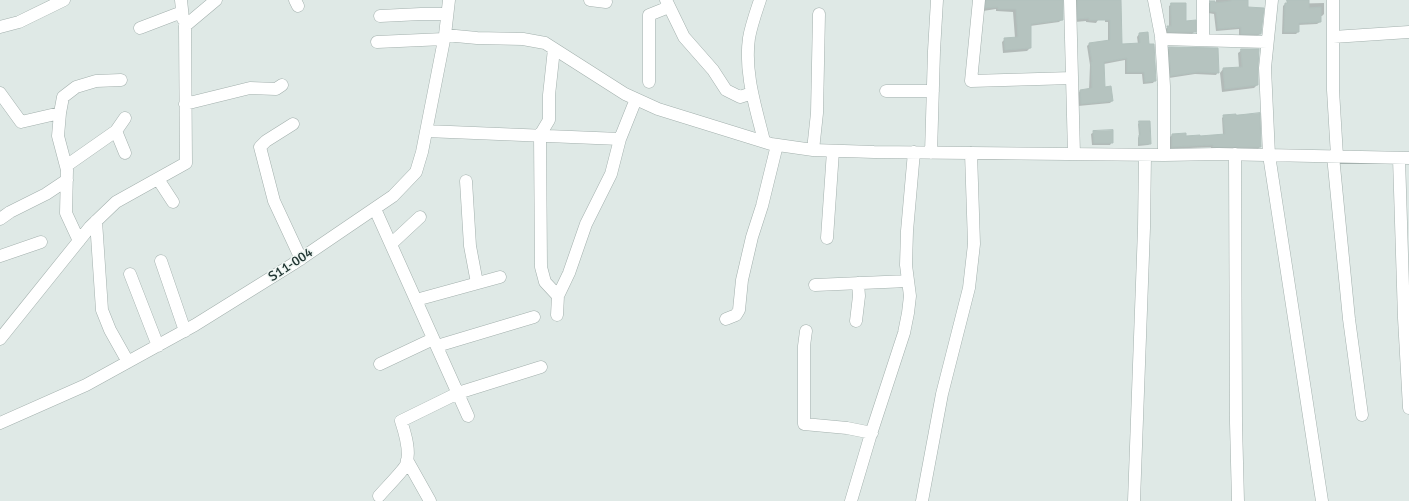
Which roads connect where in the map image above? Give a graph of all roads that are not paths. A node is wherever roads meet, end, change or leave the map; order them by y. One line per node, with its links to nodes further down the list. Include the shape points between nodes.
1 (64, 0): 21 (street, via 19,22)
2 (181, 0): 16 (street)
3 (216, 0): 20 (street)
4 (449, 0): 17 (street, S11-004)
5 (590, 0): 14 (street)
6 (760, 0): 38 (street, via 748,45)
7 (937, 0): 36 (street)
8 (979, 0): 31 (street, via 971,81)
9 (1070, 0): 31 (street)
10 (1154, 0): 26 (street)
11 (1204, 0): 27 (street)
12 (1272, 0): 29 (street)
13 (1333, 0): 25 (street)
14 (606, 2)
15 (667, 3): 33 (street, via 649,15); 38 (street, via 684,37 713,70 726,90 740,97)
16 (182, 12): 20 (street); 22 (street)
17 (447, 14): 19 (street); 24 (street, S11-004)
18 (819, 14): 50 (street, via 817,113)
19 (380, 16)
20 (185, 26): 40 (street)
21 (0, 27)
22 (140, 28)
23 (1409, 32): 25 (street)
24 (444, 37): 28 (street); 30 (street, via 523,39 545,43); 45 (street, S11-004)
25 (1333, 37): 61 (street)
26 (1161, 39): 27 (street); 59 (street)
27 (1203, 39): 29 (street)
28 (377, 42)
29 (1267, 42): 60 (street, via 1265,68)
30 (554, 49): 39 (street); 46 (street, via 549,120)
31 (1072, 78): 56 (street)
32 (121, 80): 41 (street, via 96,81 76,87 63,97)
33 (648, 82)
34 (282, 84): 40 (street, via 276,88 250,88)
35 (886, 91): 36 (street)
36 (932, 91): 54 (street)
37 (0, 93): 41 (street, via 21,122)
38 (752, 93): 48 (street)
39 (636, 99): 47 (street); 48 (street, via 658,109)
40 (185, 104): 64 (street, via 186,163)
41 (60, 113): 63 (street, via 58,136)
42 (125, 118): 44 (street)
43 (293, 124): 77 (street, via 260,147 274,201)
44 (116, 131): 53 (street); 63 (street)
45 (426, 131): 46 (street); 68 (street, S11-004, via 416,172 393,196)
46 (540, 135): 47 (street); 85 (street, via 541,267 545,282)
47 (620, 139): 85 (street, via 611,174 586,224)
48 (764, 141): 49 (street)
49 (777, 145): 50 (street); 89 (street, via 742,280 739,310 736,315)
50 (813, 150): 51 (street)
51 (833, 151): 52 (street); 72 (street)
52 (914, 152): 54 (street); 81 (street, via 907,231)
53 (125, 153)
54 (932, 153): 55 (street)
55 (971, 153): 56 (street); 109 (street, via 974,244 969,288 942,394)
56 (1074, 154): 58 (street)
57 (1235, 154): 59 (street); 60 (street); 111 (street)
58 (1145, 155): 59 (street); 110 (street)
59 (1164, 155)
60 (1269, 155): 61 (street); 112 (street)
61 (1335, 156): 62 (street); 102 (street, via 1349,319)
62 (1404, 158): 100 (street, via 1404,318)
63 (66, 166): 65 (street)
64 (158, 179): 67 (street); 71 (street, via 116,202)
65 (67, 180): 70 (street); 73 (street, via 66,213)
66 (466, 181): 82 (street, via 470,246)
67 (173, 202)
68 (375, 209): 75 (street); 77 (street, S11-004)
69 (420, 217): 75 (street)
70 (0, 220)
71 (96, 221): 73 (street); 96 (street, via 102,310)
72 (827, 238)
73 (79, 241): 93 (street)
74 (41, 242): 76 (street)
75 (390, 244): 86 (street)
76 (0, 256)
77 (301, 259): 91 (street, S11-004)
78 (161, 261): 91 (street)
79 (130, 274): 95 (street)
80 (500, 277): 82 (street)
81 (908, 281): 83 (street); 104 (street, via 910,296 904,334)
82 (477, 283): 86 (street)
83 (858, 283): 84 (street); 90 (street)
84 (815, 284)
85 (558, 296): 87 (street)
86 (416, 300): 94 (street)
87 (557, 315)
88 (534, 317): 94 (street)
89 (726, 319)
90 (856, 322)
91 (185, 331): 95 (street, S11-004)
92 (806, 331): 104 (street, via 804,424)
93 (0, 339)
94 (435, 342): 97 (street); 99 (street)
95 (158, 346): 96 (street, S11-004)
96 (128, 362): 103 (street, S11-004, via 86,385)
97 (380, 364)
98 (541, 367): 99 (street)
99 (458, 393): 101 (street); 105 (street, via 401,421)
100 (1409, 408)
101 (468, 416)
102 (1362, 416)
103 (1, 421)
104 (872, 433): 108 (street)
105 (407, 460): 106 (street, via 406,465); 107 (street)
106 (379, 496)
107 (430, 501)
108 (851, 501)
109 (922, 501)
110 (1134, 501)
111 (1238, 501)
112 (1322, 501)

